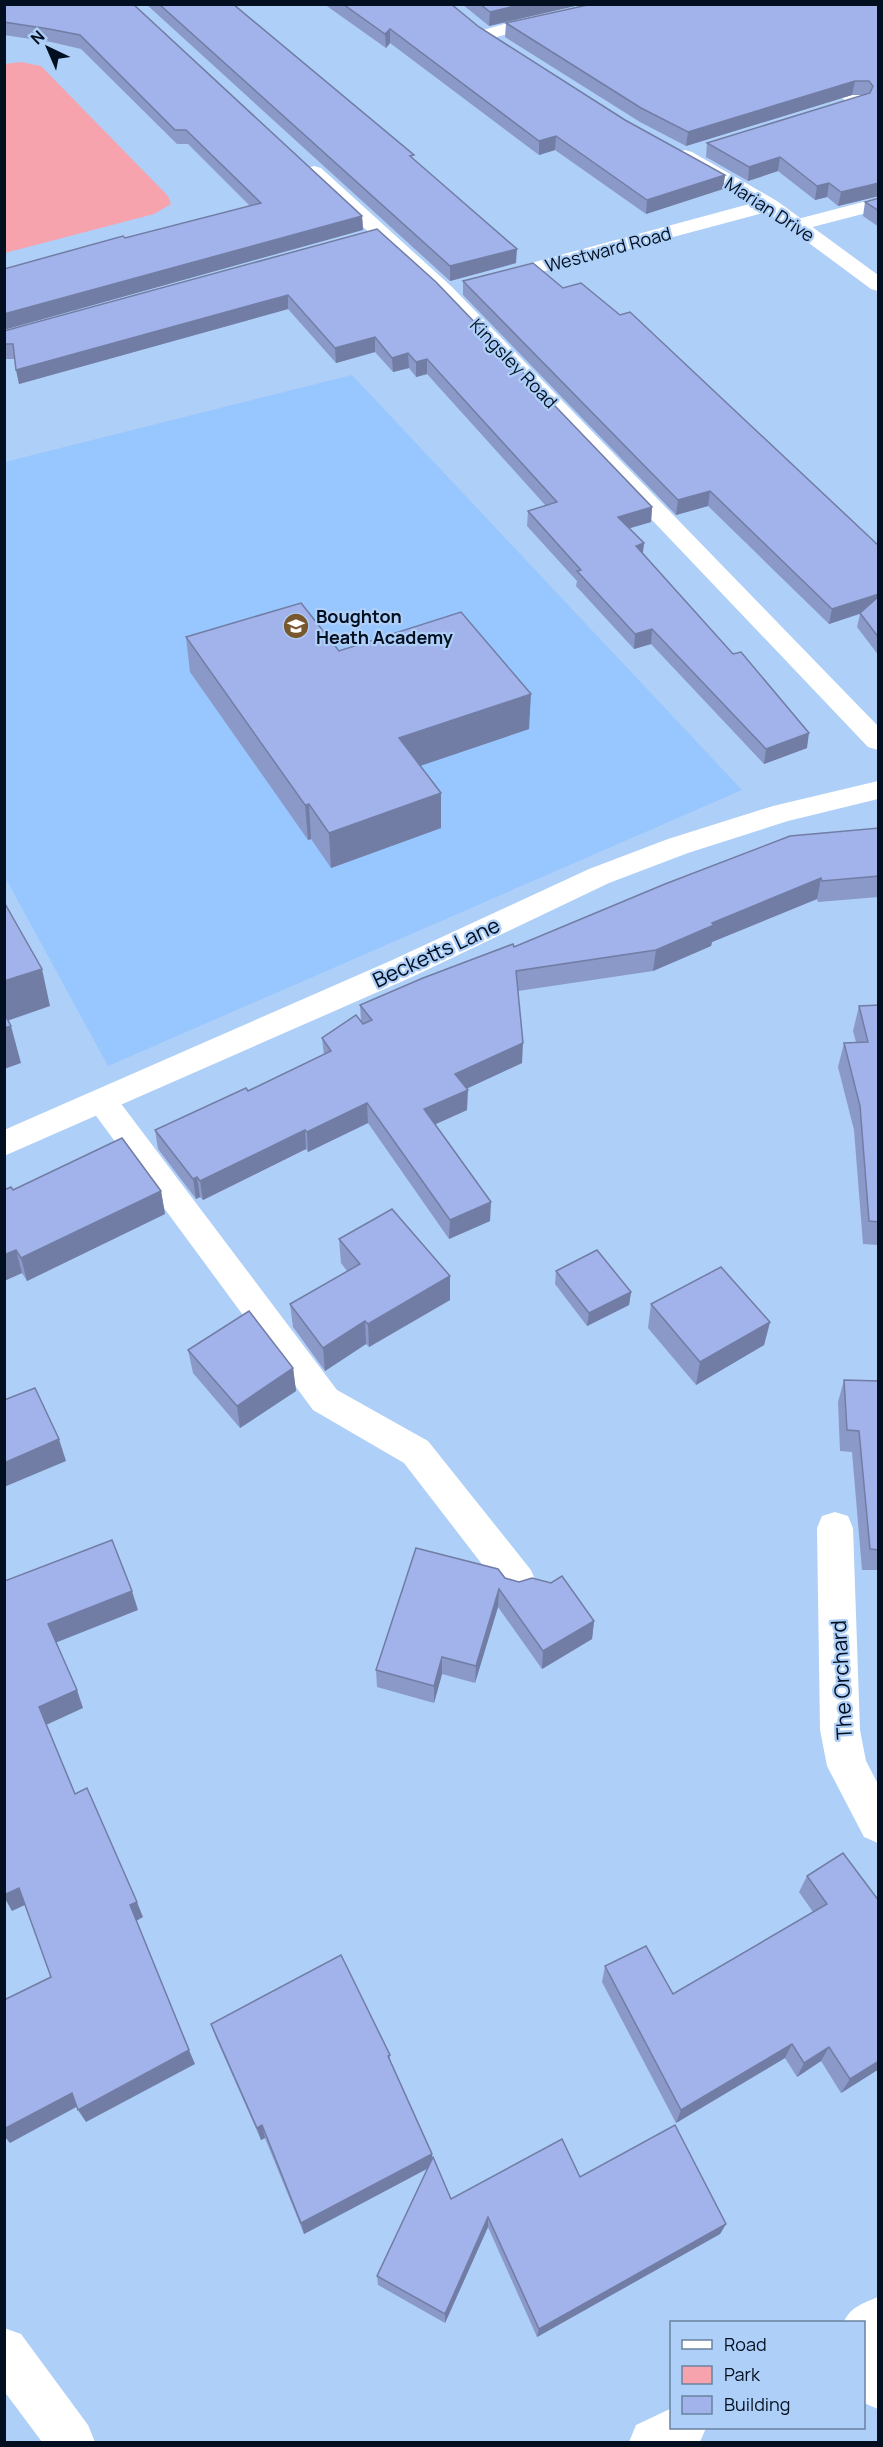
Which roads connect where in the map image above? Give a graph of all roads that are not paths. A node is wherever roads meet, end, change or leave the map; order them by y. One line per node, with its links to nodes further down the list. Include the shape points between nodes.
1 (621, 4): 3 (street)
2 (470, 23): 3 (street)
3 (486, 35): 4 (street)
4 (506, 47)
5 (839, 88): 6 (street)
6 (860, 101): 7 (street); 8 (street)
7 (838, 108)
8 (879, 112)
9 (663, 144): 12 (street, Marian Drive)
10 (706, 148): 12 (street)
11 (295, 155): 16 (street, Kingsley Road)
12 (684, 155): 14 (street, Marian Drive)
13 (879, 204): 15 (lane)
14 (770, 205): 15 (street, Marian Drive); 19 (street, Westward Road)
15 (797, 225): 18 (street, Marian Drive)
16 (382, 233): 17 (street); 19 (street, Kingsley Road)
17 (359, 240)
18 (879, 285)
19 (446, 291): 20 (street, Kingsley Road)
20 (879, 741)
21 (879, 790): 22 (street, Becketts Lane, via 783,813 599,876)
22 (102, 1101): 23 (street, Becketts Lane); 25 (lane, via 325,1400 417,1452)
23 (4, 1144)
24 (835, 1528): 26 (street, The Orchard, via 840,1730 847,1766)
25 (518, 1582)
26 (879, 1823)
27 (879, 2320): 28 (street)
28 (865, 2329)
29 (4, 2351): 33 (street)
30 (865, 2362): 31 (street)
31 (879, 2385)
32 (678, 2429): 34 (street)
33 (68, 2442)
34 (654, 2442)

